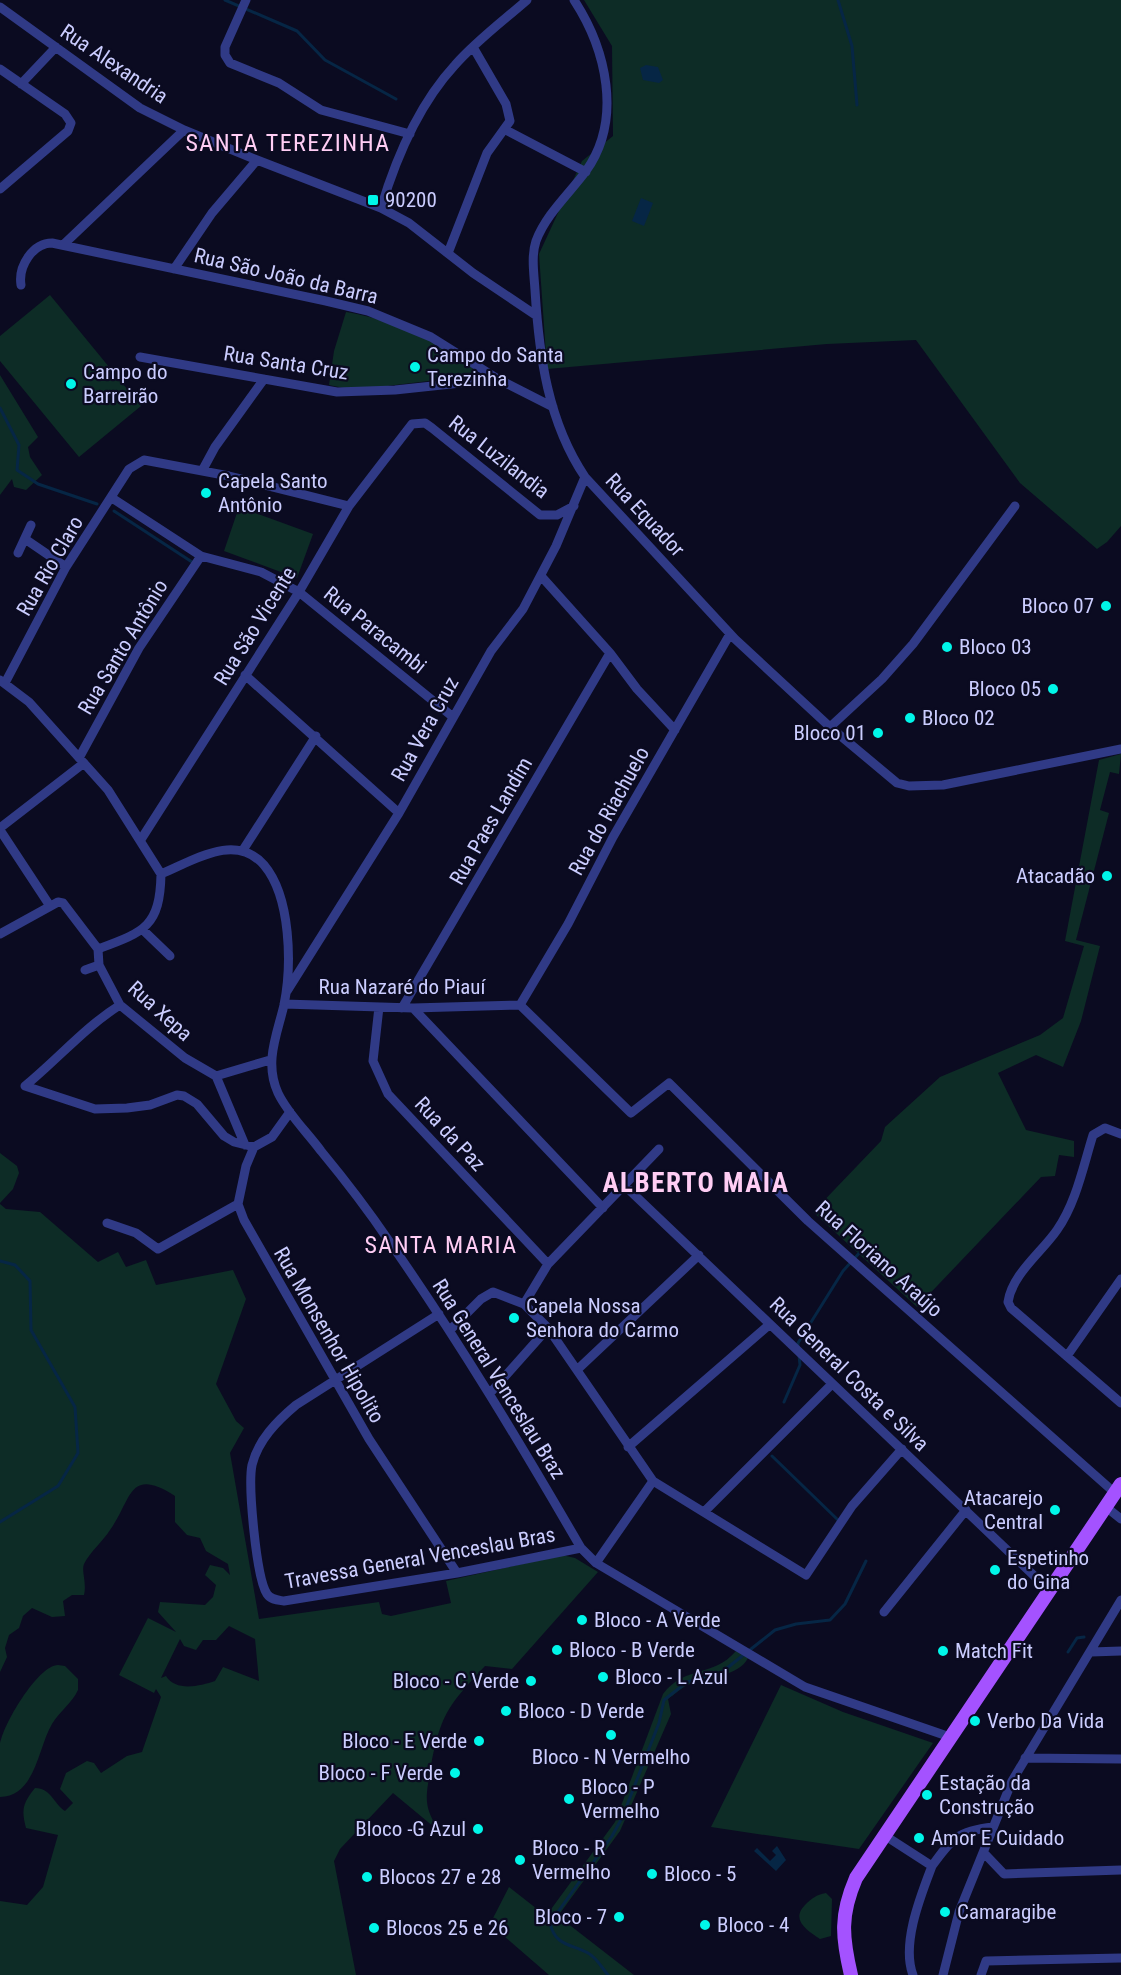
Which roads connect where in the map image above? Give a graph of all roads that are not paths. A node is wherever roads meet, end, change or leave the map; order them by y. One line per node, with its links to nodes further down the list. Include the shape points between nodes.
1 (246, 0): 11 (street, via 225,47 227,60 279,83 330,115)
2 (527, 0): 6 (street)
3 (574, 0): 13 (street, Rua Equador, via 599,46 606,92 601,148)
4 (0, 7): 5 (street, Rua Alexandria)
5 (56, 46): 8 (street); 10 (street, Rua Alexandria, via 140,108)
6 (473, 46): 9 (street, via 506,104 510,121); 11 (street, via 433,94)
7 (0, 69): 8 (street)
8 (21, 84): 14 (street, via 66,114 71,123 68,131)
9 (504, 129): 13 (street); 17 (street, via 487,153)
10 (184, 130): 12 (street, Rua Alexandria); 16 (street)
11 (410, 134): 15 (street)
12 (257, 160): 15 (street, Rua Alexandria); 18 (street, via 212,213)
13 (586, 172): 20 (street, Rua Equador, via 535,244)
14 (0, 189)
15 (381, 208): 17 (street, Rua Alexandria, via 410,223)
16 (63, 245): 18 (street, Rua São João da Barra); 19 (street, Rua São João da Barra, via 35,246)
17 (448, 254): 20 (street, Rua Alexandria)
18 (174, 269): 23 (street, Rua São João da Barra, via 368,311 431,337)
19 (21, 285)
20 (537, 316): 24 (street, Rua Equador, via 543,375)
21 (140, 357): 22 (street, Rua Santa Cruz)
22 (264, 379): 23 (street, Rua Santa Cruz, via 338,392); 26 (street)
23 (498, 379): 24 (street, Rua São João da Barra)
24 (553, 407): 27 (street, Rua Equador)
25 (404, 431): 29 (street, Rua São Vicente); 30 (street, Rua Luzilandia, via 412,424 425,423 540,515 557,515)
26 (202, 471): 28 (street, Rua Rio Claro, via 144,460 129,469); 29 (street)
27 (585, 477): 30 (street, Rua Vera Cruz); 39 (street, Rua Equador)
28 (112, 498): 35 (street, Rua Paracambi); 36 (street, Rua Rio Claro)
29 (349, 506): 38 (street, Rua São Vicente)
30 (573, 506): 37 (street, Rua Vera Cruz)
31 (1015, 506): 44 (street, via 914,644)
32 (31, 525): 33 (street)
33 (25, 539): 34 (street); 36 (street)
34 (18, 553)
35 (201, 556): 38 (street, Rua Paracambi, via 261,572); 48 (street, Rua Santo Antônio, via 140,648)
36 (66, 567): 42 (street, Rua Rio Claro)
37 (541, 576): 40 (street); 43 (street, Rua Vera Cruz)
38 (299, 592): 41 (street, Rua São Vicente); 43 (street, Rua Paracambi)
39 (730, 633): 44 (street, Rua Equador); 45 (street, Rua do Riachuelo)
40 (610, 653): 45 (street); 66 (street, Rua Paes Landim)
41 (245, 675): 46 (street); 51 (street, Rua São Vicente)
42 (3, 681): 48 (street, via 29,702)
43 (453, 717): 49 (street, Rua Vera Cruz)
44 (830, 727): 47 (street, Rua Equador, via 888,778 909,786 943,785)
45 (675, 730): 64 (street, Rua do Riachuelo)
46 (316, 736): 49 (street); 52 (street)
47 (1121, 749)
48 (82, 760): 50 (street); 51 (street, via 108,790)
49 (399, 813): 61 (street, Rua Vera Cruz)
50 (0, 829): 54 (street)
51 (140, 841): 53 (street)
52 (243, 850): 53 (street, via 211,853); 61 (street, Rua General Venceslau Braz, via 265,867 281,895 287,941)
53 (161, 874): 55 (street, via 160,898)
54 (54, 904): 56 (street); 57 (street, via 63,903)
55 (143, 930): 57 (street); 58 (street)
56 (0, 934)
57 (98, 949): 59 (street, Rua Xepa)
58 (170, 956)
59 (99, 965): 60 (street); 63 (street, Rua Xepa)
60 (85, 970)
61 (285, 993): 62 (street, Rua General Venceslau Braz)
62 (284, 1004): 65 (street, Rua Nazaré do Piauí); 68 (street, Rua General Venceslau Braz)
63 (120, 1005): 69 (street, Rua Xepa, via 185,1058); 72 (street, via 86,1029 25,1086 95,1109 150,1105 184,1096 224,1136)
64 (520, 1005): 67 (street, Rua Nazaré do Piauí); 95 (street, Rua Floriano Araújo, via 631,1113 669,1083 808,1221)
65 (379, 1007): 66 (street, Rua Nazaré do Piauí); 79 (street, Rua da Paz, via 374,1061 388,1094)
66 (402, 1008): 67 (street, Rua Nazaré do Piauí)
67 (413, 1008): 76 (street)
68 (270, 1060): 69 (street); 70 (street, Rua General Venceslau Braz, via 278,1092)
69 (216, 1076): 72 (street)
70 (290, 1112): 72 (street, via 272,1137); 82 (street, Rua General Venceslau Braz, via 384,1233)
71 (1121, 1134): 86 (street, via 1105,1128 1093,1135 1058,1229 1017,1281 1008,1302)
72 (249, 1146): 75 (street)
73 (659, 1149): 74 (street)
74 (624, 1185): 76 (street); 78 (street, Rua General Costa e Silva)
75 (238, 1204): 77 (street, via 159,1249 136,1233); 88 (street, Rua Monsenhor Hipolito)
76 (603, 1208): 79 (street)
77 (107, 1223)
78 (699, 1255): 83 (street, Rua General Costa e Silva); 87 (street)
79 (548, 1264): 81 (street)
80 (1121, 1279): 86 (street)
81 (524, 1304): 84 (street); 85 (street, via 493,1292)
82 (439, 1314): 85 (street, Rua General Venceslau Braz); 88 (street)
83 (770, 1324): 89 (street, Rua General Costa e Silva); 92 (street)
84 (548, 1328): 87 (street); 90 (street)
85 (450, 1330): 90 (street, Rua General Venceslau Braz)
86 (1067, 1356): 91 (street)
87 (578, 1369): 92 (street)
88 (333, 1379): 102 (street, Rua Monsenhor Hipolito); 102 (street, Travessa General Venceslau Bras, via 277,1422 252,1464 253,1519 267,1594 284,1601)
89 (832, 1384): 93 (street, Rua General Costa e Silva); 98 (street)
90 (491, 1392): 100 (street, Rua General Venceslau Braz)
91 (1121, 1403)
92 (628, 1448): 94 (street)
93 (902, 1449): 97 (street, Rua General Costa e Silva); 98 (street, via 852,1506 806,1575)
94 (653, 1481): 98 (street); 101 (street)
95 (1118, 1489): 96 (main road)
96 (1106, 1507): 99 (street); 103 (main road)
97 (966, 1510): 103 (street, Rua General Costa e Silva); 105 (street)
98 (704, 1512)
99 (1121, 1519)
100 (581, 1548): 101 (street, Rua General Venceslau Braz); 102 (street, Travessa General Venceslau Bras)
101 (596, 1563): 108 (street, Rua General Venceslau Braz, via 805,1687)
102 (457, 1573)
103 (1049, 1590): 108 (main road)
104 (1121, 1600): 107 (street)
105 (884, 1612)
106 (1121, 1651): 107 (street)
107 (1091, 1652): 109 (street)
108 (950, 1737): 112 (main road)
109 (1025, 1758): 110 (street); 111 (street)
110 (1121, 1759)
111 (993, 1827): 113 (street); 114 (street, via 957,1835)
112 (884, 1835): 114 (street); 117 (main road, via 846,1901 844,1944)
113 (984, 1853): 115 (street, via 1004,1874); 119 (street, via 959,1912)
114 (932, 1866): 118 (street, via 918,1902 913,1929)
115 (1121, 1870)
116 (1121, 1958): 120 (street, via 986,1961)
117 (851, 1975)
118 (913, 1975)
119 (943, 1975)
120 (981, 1975)

